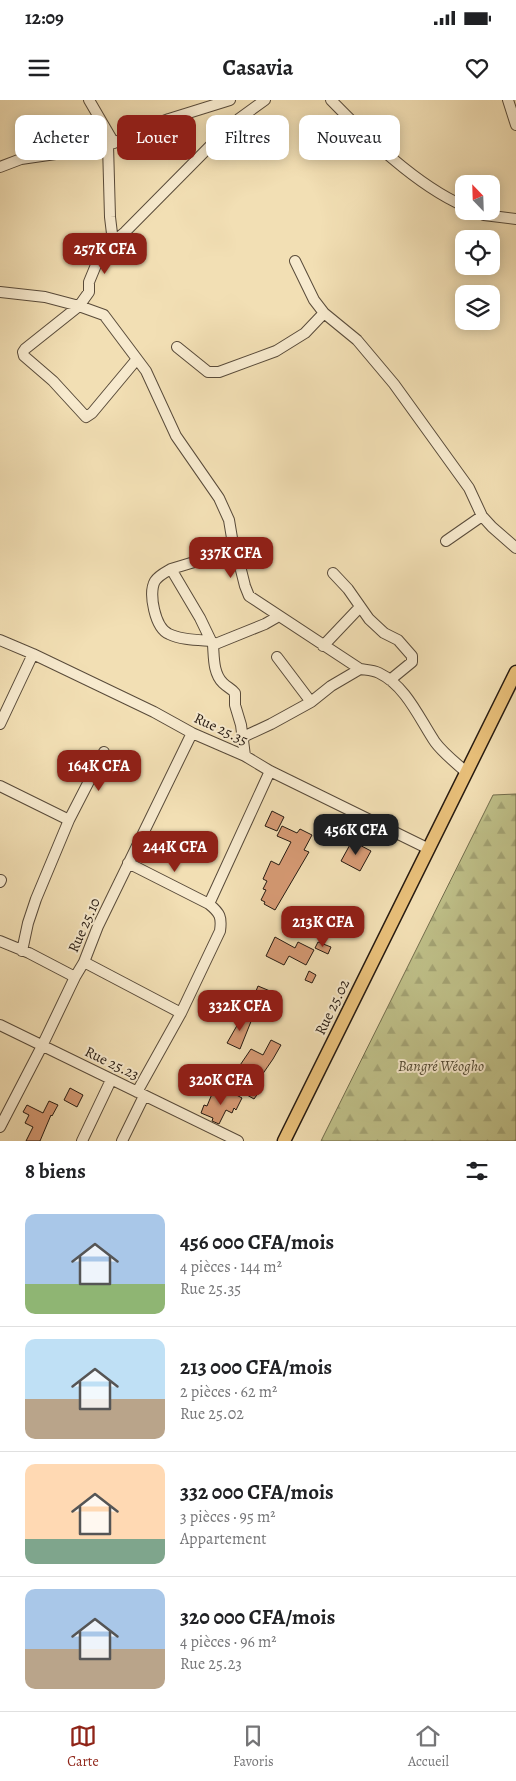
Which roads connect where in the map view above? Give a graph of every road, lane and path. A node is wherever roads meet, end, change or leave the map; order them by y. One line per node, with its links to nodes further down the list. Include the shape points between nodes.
1 (89, 100): 7 (street)
2 (230, 100): 7 (street, via 142,129)
3 (265, 100): 12 (street, via 219,137)
4 (331, 100): 9 (street, via 410,173)
5 (508, 100): 6 (street)
6 (516, 125)
7 (111, 144): 8 (street, via 21,159); 12 (street)
8 (0, 167)
9 (455, 202)
10 (500, 217): 11 (street)
11 (516, 219)
12 (113, 242): 15 (street, via 96,265 89,282 89,292)
13 (295, 261): 16 (street)
14 (0, 292): 15 (street, via 45,297)
15 (79, 306): 18 (street, via 104,315); 18 (street, via 23,352 85,417 92,414)
16 (324, 313): 17 (street, via 305,333 276,351 219,372 208,372); 19 (street, via 374,358 469,488)
17 (177, 347)
18 (138, 359): 22 (street, via 176,436 220,498)
19 (482, 516): 20 (street); 21 (street)
20 (446, 541)
21 (516, 548)
22 (234, 550): 23 (street); 26 (street, via 249,596)
23 (171, 569): 28 (street); 28 (street, via 154,583 155,615 160,628 167,634)
24 (333, 573): 25 (street)
25 (360, 607): 29 (street); 34 (street, via 412,656 410,663)
26 (279, 616): 28 (street); 29 (street)
27 (0, 640): 30 (street, Rue 25.35)
28 (212, 643): 38 (street, via 218,677 236,693 235,705)
29 (323, 646): 32 (street)
30 (33, 654): 36 (street); 37 (street, Rue 25.35)
31 (278, 657): 35 (street)
32 (360, 669): 34 (street, via 379,673); 35 (street)
33 (516, 672): 42 (main road, Rue 25.02)
34 (390, 680): 42 (street, via 414,707 436,744)
35 (311, 702): 38 (street)
36 (0, 724)
37 (192, 733): 40 (street, Rue 25.35); 46 (street, Rue 25.10)
38 (243, 737): 40 (street)
39 (104, 752): 44 (street)
40 (245, 756): 41 (street, Rue 25.35)
41 (270, 771): 45 (street, Rue 25.35); 47 (street)
42 (466, 772): 45 (main road, Rue 25.02)
43 (0, 786): 44 (street)
44 (70, 820): 49 (street, via 36,899)
45 (429, 849): 62 (main road, Rue 25.02)
46 (128, 864): 47 (street); 50 (street, Rue 25.10)
47 (209, 904): 52 (street, via 219,912 220,931)
48 (0, 941): 49 (street)
49 (22, 951): 51 (street)
50 (84, 962): 51 (street, Rue 25.10); 52 (street)
51 (75, 977): 54 (street, Rue 25.10)
52 (181, 1013): 56 (street)
53 (0, 1025): 54 (street, Rue 25.23)
54 (42, 1046): 55 (street, Rue 25.23); 57 (street, Rue 25.10)
55 (111, 1080): 56 (street, Rue 25.23); 59 (street)
56 (141, 1094): 60 (street); 61 (street, Rue 25.23)
57 (2, 1116): 58 (street, Rue 25.10)
58 (0, 1128)
59 (82, 1141)
60 (122, 1141)
61 (238, 1141)
62 (284, 1141)

